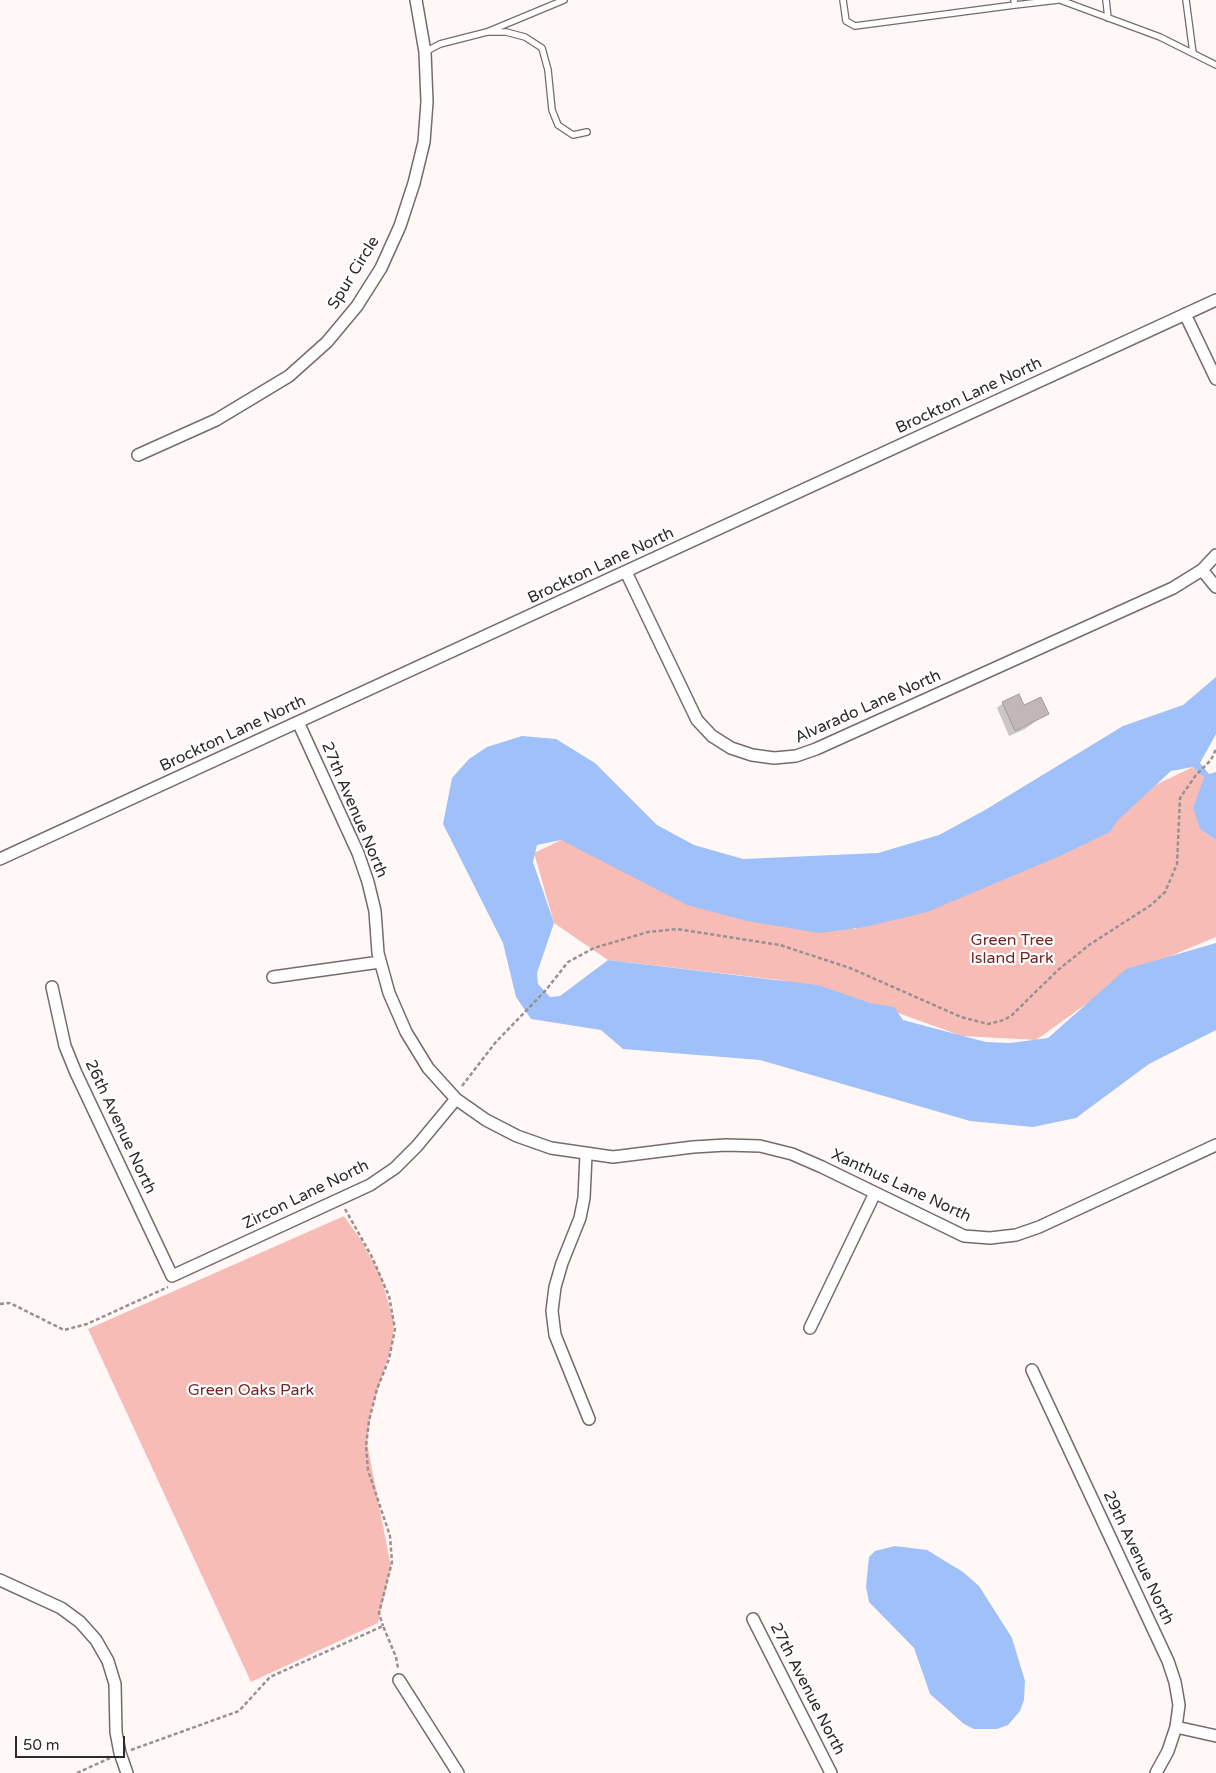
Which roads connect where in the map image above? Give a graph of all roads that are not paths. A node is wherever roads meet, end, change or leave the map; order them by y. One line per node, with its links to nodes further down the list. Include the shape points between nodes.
1 (416, 0): 10 (street, Spur Circle)
2 (564, 0): 9 (lane)
3 (843, 0): 7 (lane, via 846,20 855,26)
4 (1059, 0): 7 (lane); 8 (lane)
5 (1106, 0): 8 (lane)
6 (1186, 0): 11 (lane)
7 (1014, 2)
8 (1108, 18): 11 (lane)
9 (487, 32): 10 (lane, via 440,44); 13 (lane, via 525,37 542,48 552,110 558,125 572,134)
10 (425, 52): 17 (street, Spur Circle, via 427,102 424,142 414,183 400,226 381,268 357,306 327,342 289,376 216,420)
11 (1193, 53): 12 (lane)
12 (1216, 65)
13 (586, 132)
14 (1216, 300): 15 (street, Brockton Lane North)
15 (1186, 314): 16 (street); 20 (street, Brockton Lane North)
16 (1216, 379)
17 (138, 455)
18 (1216, 555): 19 (street, Alvarado Lane North)
19 (1202, 570): 20 (street, Alvarado Lane North, via 1173,588 816,749 796,756 774,758 752,756 731,748 712,736 697,720); 21 (street)
20 (626, 572): 22 (street, Brockton Lane North)
21 (1216, 587)
22 (298, 722): 23 (street, Brockton Lane North); 24 (street, 27th Avenue North, via 368,882 375,911)
23 (0, 859)
24 (380, 962): 25 (street); 27 (street, 27th Avenue North, via 406,1032 428,1068)
25 (273, 977)
26 (52, 987): 31 (street, 26th Avenue North, via 63,1037 76,1073)
27 (456, 1098): 29 (street, 27th Avenue North, via 486,1120 516,1136 551,1148); 31 (street, Zircon Lane North, via 406,1157 370,1185)
28 (1216, 1145): 30 (street, Xanthus Lane North, via 1016,1235 964,1236)
29 (586, 1154): 30 (street, Xanthus Lane North, via 612,1157 693,1147 760,1146 792,1154); 34 (street, via 580,1218 562,1263 552,1311 555,1335)
30 (875, 1193): 32 (street)
31 (172, 1276)
32 (810, 1328)
33 (1032, 1370): 38 (street, 29th Avenue North, via 1168,1661 1179,1705)
34 (589, 1419)
35 (0, 1580): 40 (street, via 60,1608 80,1622 96,1640 108,1661 115,1684 116,1732)
36 (753, 1619): 42 (street, 27th Avenue North)
37 (399, 1680): 41 (street)
38 (1176, 1727): 39 (street); 43 (street, 29th Avenue North)
39 (1216, 1736)
40 (127, 1773)
41 (458, 1773)
42 (831, 1773)
43 (1156, 1773)

